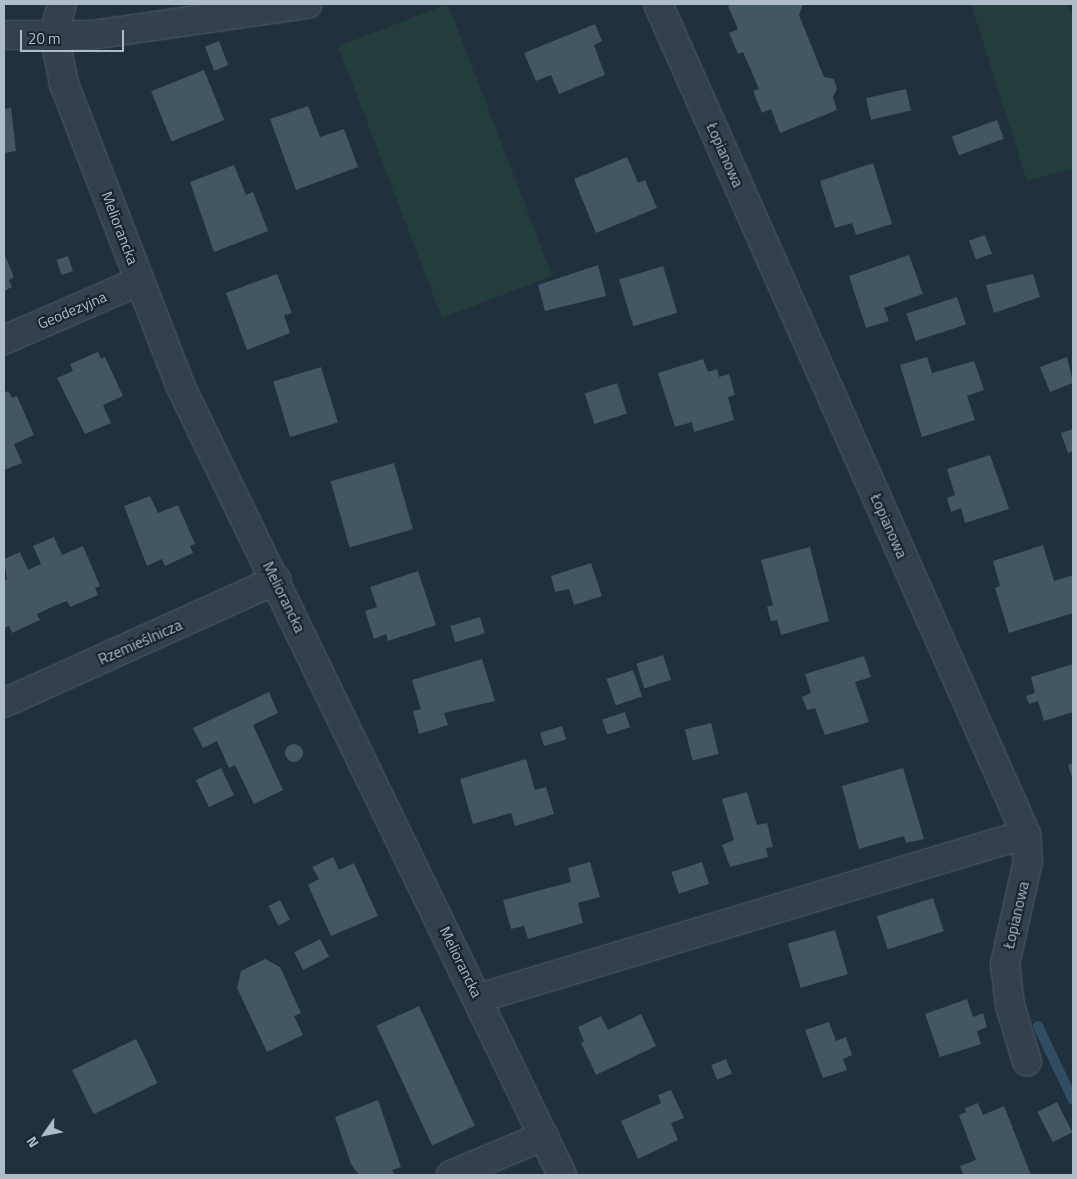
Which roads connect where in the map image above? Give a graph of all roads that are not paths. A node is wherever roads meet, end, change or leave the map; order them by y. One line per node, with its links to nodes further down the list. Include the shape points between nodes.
1 (62, 4): 4 (street, Meliorancka)
2 (308, 4): 4 (street, via 92,35)
3 (658, 4): 10 (street, Łopianowa)
4 (54, 33): 5 (street); 6 (street, Meliorancka, via 64,84)
5 (4, 35)
6 (140, 281): 7 (street, Geodezyjna); 8 (street, Meliorancka, via 180,386)
7 (4, 340)
8 (276, 580): 9 (street, Rzemieślnicza); 11 (street, Meliorancka)
9 (4, 703)
10 (1026, 834): 11 (street); 12 (street, Łopianowa, via 1028,861 1005,964 1010,1005)
11 (479, 998): 13 (street, Meliorancka)
12 (1027, 1062)
13 (544, 1136): 14 (street); 15 (street, Meliorancka)
14 (451, 1175)
15 (562, 1175)

